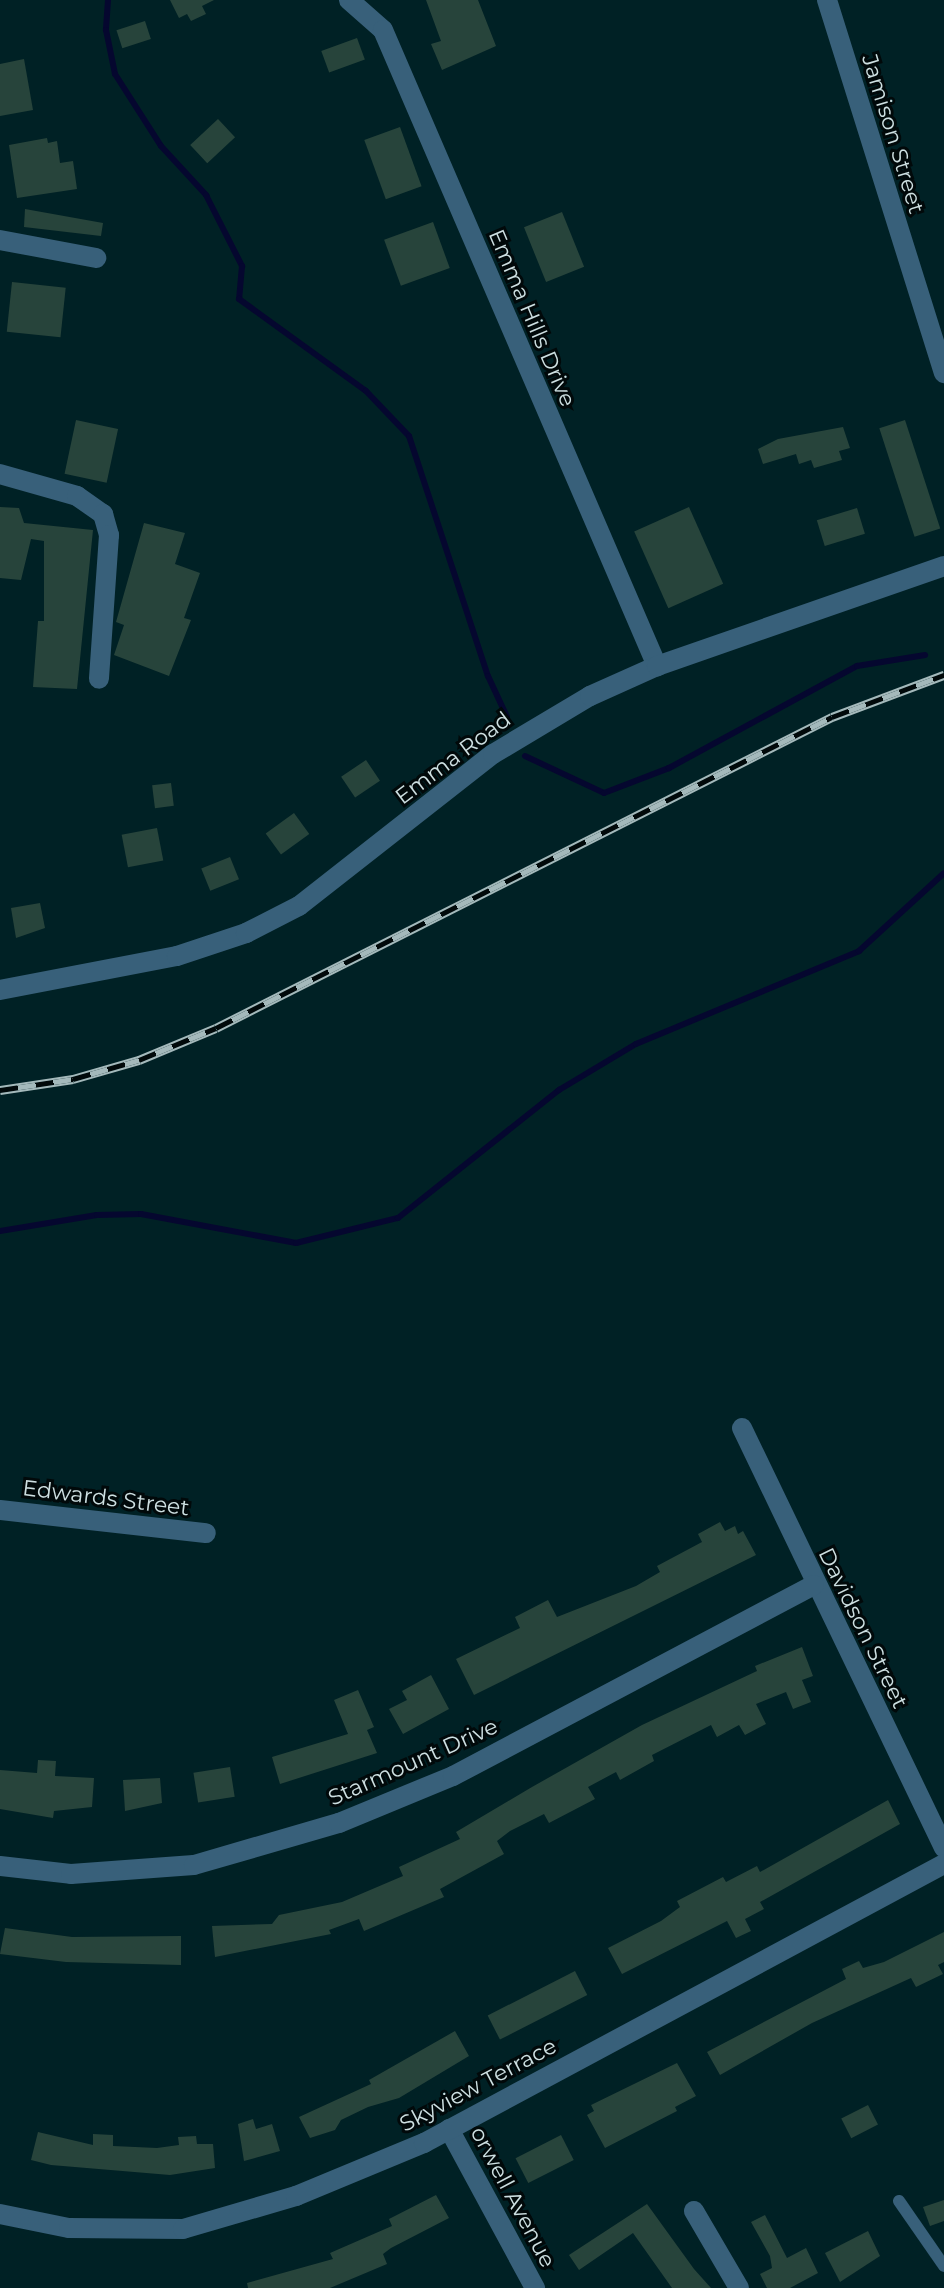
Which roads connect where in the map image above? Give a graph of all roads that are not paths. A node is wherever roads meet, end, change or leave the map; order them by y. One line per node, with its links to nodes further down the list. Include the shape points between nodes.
1 (349, 0): 8 (street, Emma Hills Drive, via 383,30)
2 (827, 0): 5 (street, Jamison Street)
3 (0, 240): 4 (street)
4 (96, 258)
5 (944, 373)
6 (0, 474): 9 (street, via 77,496 103,514 109,535)
7 (944, 566): 8 (street, Emma Road)
8 (657, 666): 10 (street, Emma Road, via 576,703 493,754 299,906 260,926 177,956)
9 (99, 679)
10 (0, 990)
11 (742, 1428): 14 (street, Davidson Street)
12 (0, 1510): 13 (street, Edwards Street)
13 (206, 1533)
14 (814, 1585): 15 (street, Davidson Street); 17 (street, Starmount Drive, via 453,1776 339,1823 194,1865 71,1874)
15 (944, 1848)
16 (944, 1864): 18 (street, Skyview Terrace)
17 (0, 1866)
18 (449, 2129): 21 (street, Skyview Terrace, via 296,2196 183,2229 69,2228); 23 (street, orwell Avenue)
19 (899, 2201): 22 (lane)
20 (694, 2211): 24 (street)
21 (0, 2214)
22 (944, 2266)
23 (535, 2288)
24 (739, 2288)

